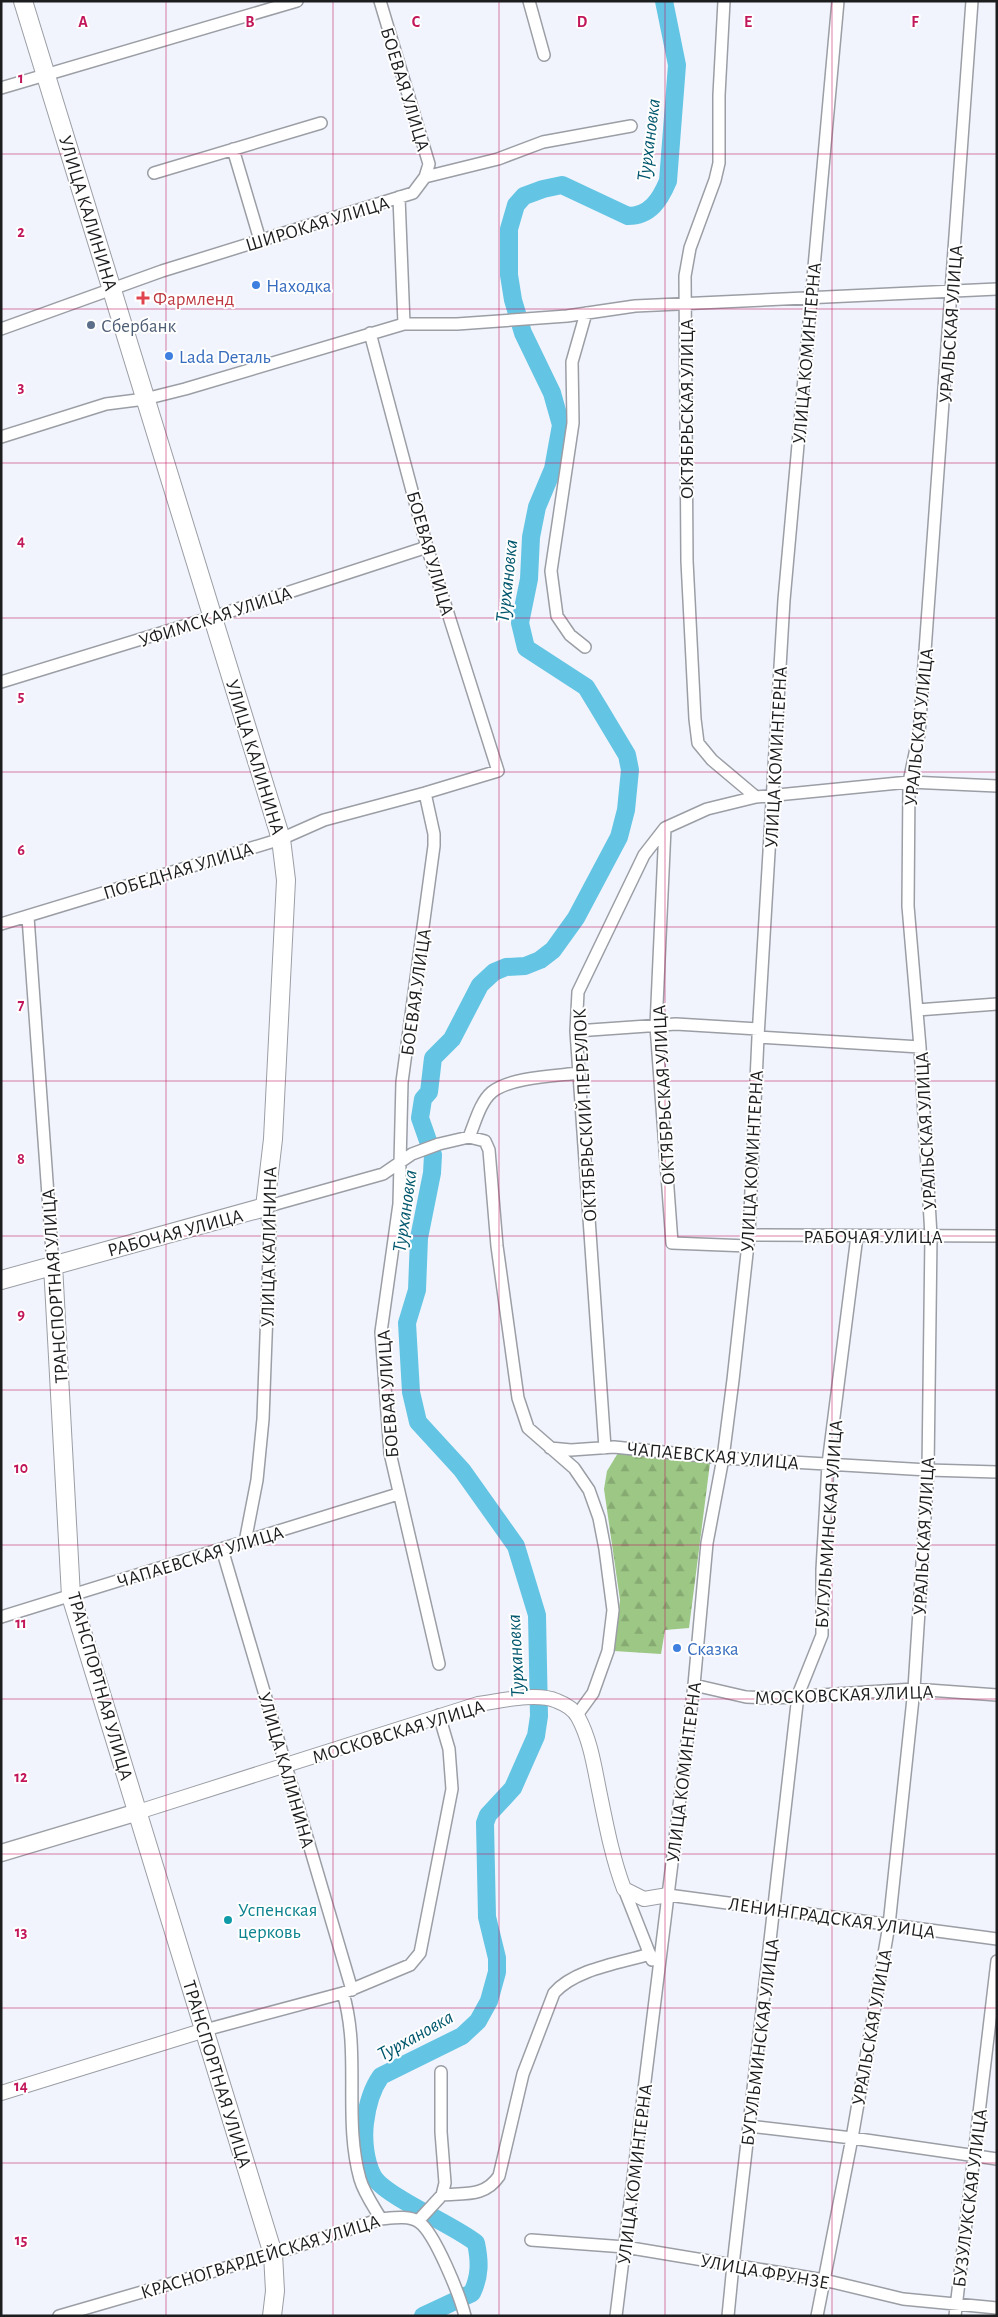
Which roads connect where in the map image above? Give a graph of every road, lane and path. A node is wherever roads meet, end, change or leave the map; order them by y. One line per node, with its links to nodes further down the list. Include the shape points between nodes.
1 (23, 1): 10 (main road, УЛИЦА КАЛИНИНА)
2 (297, 1): 8 (street)
3 (380, 1): 16 (street, БОЕВАЯ УЛИЦА, via 429,164)
4 (529, 1): 9 (street)
5 (724, 1): 23 (street, ОКТЯБРЬСКАЯ УЛИЦА, via 719,163 690,248 685,276)
6 (838, 1): 22 (street, УЛИЦА КОМИНТЕРНА)
7 (972, 1): 21 (street, УРАЛЬСКАЯ УЛИЦА)
8 (285, 3): 10 (street)
9 (544, 55)
10 (46, 75): 11 (street); 19 (main road, УЛИЦА КАЛИНИНА)
11 (1, 88)
12 (321, 124): 14 (street)
13 (631, 126): 16 (street, via 543,142 498,159)
14 (234, 149): 15 (street); 18 (street)
15 (154, 173)
16 (425, 177): 17 (street, ШИРОКАЯ УЛИЦА, via 413,193)
17 (399, 197): 18 (street, ШИРОКАЯ УЛИЦА); 25 (street)
18 (260, 240): 19 (street, ШИРОКАЯ УЛИЦА)
19 (112, 288): 26 (street, ШИРОКАЯ УЛИЦА); 28 (main road, УЛИЦА КАЛИНИНА)
20 (997, 289): 21 (street)
21 (952, 290): 22 (street); 35 (street, УРАЛЬСКАЯ УЛИЦА, via 919,734)
22 (811, 298): 23 (street); 38 (street, УЛИЦА КОМИНТЕРНА, via 784,600)
23 (686, 304): 24 (street, via 635,306); 39 (street, ОКТЯБРЬСКАЯ УЛИЦА, via 687,561 698,744)
24 (586, 313): 25 (street, via 457,324); 32 (street, via 572,362 573,423 551,571 557,616 570,635)
25 (404, 324): 27 (street)
26 (1, 329)
27 (370, 333): 28 (street); 30 (street, БОЕВАЯ УЛИЦА)
28 (145, 399): 29 (street, via 106,404); 31 (main road, УЛИЦА КАЛИНИНА)
29 (1, 438)
30 (428, 547): 31 (street, УФИМСКАЯ УЛИЦА); 34 (street, БОЕВАЯ УЛИЦА)
31 (214, 617): 33 (street, УФИМСКАЯ УЛИЦА); 41 (main road, УЛИЦА КАЛИНИНА)
32 (585, 647)
33 (1, 682)
34 (498, 771): 37 (street, ПОБЕДНАЯ УЛИЦА)
35 (909, 782): 36 (street); 38 (street); 45 (street, УРАЛЬСКАЯ УЛИЦА, via 908,906)
36 (997, 786)
37 (425, 794): 41 (street, ПОБЕДНАЯ УЛИЦА, via 324,820); 52 (street, БОЕВАЯ УЛИЦА, via 434,846 402,1082)
38 (773, 796): 39 (street, ОКТЯБРЬСКИЙ ПЕРЕУЛОК); 48 (street, УЛИЦА КОМИНТЕРНА)
39 (756, 797): 40 (street, ОКТЯБРЬСКИЙ ПЕРЕУЛОК, via 707,809)
40 (665, 828): 46 (street, ОКТЯБРЬСКАЯ УЛИЦА); 47 (street, ОКТЯБРЬСКИЙ ПЕРЕУЛОК, via 644,856 578,992)
41 (281, 838): 42 (street, ПОБЕДНАЯ УЛИЦА); 53 (main road, УЛИЦА КАЛИНИНА, via 286,880 272,1139)
42 (28, 917): 43 (street, ПОБЕДНАЯ УЛИЦА); 59 (street, ТРАНСПОРТНАЯ УЛИЦА)
43 (1, 924)
44 (997, 1004): 45 (street)
45 (917, 1010): 49 (street, УРАЛЬСКАЯ УЛИЦА)
46 (656, 1026): 47 (street); 48 (street, via 676,1024); 58 (street, ОКТЯБРЬСКАЯ УЛИЦА)
47 (576, 1031): 50 (street, ОКТЯБРЬСКИЙ ПЕРЕУЛОК)
48 (758, 1033): 49 (street); 57 (street, УЛИЦА КОМИНТЕРНА)
49 (920, 1047): 55 (street, УРАЛЬСКАЯ УЛИЦА)
50 (578, 1073): 51 (street, via 524,1080 491,1093 481,1107); 62 (street, ОКТЯБРЬСКИЙ ПЕРЕУЛОК)
51 (469, 1137): 52 (street, РАБОЧАЯ УЛИЦА, via 412,1154); 61 (street, via 485,1141 489,1150 497,1246 518,1398 528,1428)
52 (402, 1161): 53 (street, РАБОЧАЯ УЛИЦА, via 383,1174); 67 (street, БОЕВАЯ УЛИЦА, via 381,1332 387,1427)
53 (265, 1207): 59 (main road, РАБОЧАЯ УЛИЦА); 68 (street, УЛИЦА КАЛИНИНА, via 270,1229 263,1419 257,1480)
54 (857, 1236): 55 (street, РАБОЧАЯ УЛИЦА); 57 (street, РАБОЧАЯ УЛИЦА); 64 (street, БУГУЛЬМИНСКАЯ УЛИЦА)
55 (931, 1236): 56 (street, РАБОЧАЯ УЛИЦА); 65 (street, УРАЛЬСКАЯ УЛИЦА)
56 (997, 1236)
57 (748, 1240): 58 (street, РАБОЧАЯ УЛИЦА); 63 (street, УЛИЦА КОМИНТЕРНА)
58 (672, 1243)
59 (53, 1265): 60 (main road, РАБОЧАЯ УЛИЦА); 70 (main road, ТРАНСПОРТНАЯ УЛИЦА)
60 (1, 1280)
61 (550, 1448): 62 (street, ЧАПАЕВСКАЯ УЛИЦА); 77 (street, via 574,1468 589,1490 599,1518 613,1610 608,1651 593,1693)
62 (605, 1448): 63 (street, ЧАПАЕВСКАЯ УЛИЦА)
63 (723, 1458): 64 (street, ЧАПАЕВСКАЯ УЛИЦА); 73 (street, УЛИЦА КОМИНТЕРНА, via 707,1543)
64 (828, 1464): 65 (street, ЧАПАЕВСКАЯ УЛИЦА); 75 (street, БУГУЛЬМИНСКАЯ УЛИЦА, via 822,1635)
65 (928, 1470): 66 (street, ЧАПАЕВСКАЯ УЛИЦА); 74 (street, УРАЛЬСКАЯ УЛИЦА)
66 (997, 1472)
67 (398, 1494): 68 (street, ЧАПАЕВСКАЯ УЛИЦА); 72 (street, БОЕВАЯ УЛИЦА)
68 (245, 1542): 69 (street, ЧАПАЕВСКАЯ УЛИЦА)
69 (222, 1549): 70 (street, ЧАПАЕВСКАЯ УЛИЦА); 79 (street, УЛИЦА КАЛИНИНА)
70 (71, 1596): 71 (street, ЧАПАЕВСКАЯ УЛИЦА); 80 (main road, ТРАНСПОРТНАЯ УЛИЦА)
71 (1, 1617)
72 (439, 1664)
73 (694, 1685): 75 (street, МОСКОВСКАЯ УЛИЦА, via 746,1697); 83 (street, УЛИЦА КОМИНТЕРНА)
74 (914, 1689): 75 (street, МОСКОВСКАЯ УЛИЦА); 76 (street, МОСКОВСКАЯ УЛИЦА); 85 (street, УРАЛЬСКАЯ УЛИЦА)
75 (798, 1695): 84 (street, БУГУЛЬМИНСКАЯ УЛИЦА)
76 (997, 1695)
77 (577, 1715): 78 (street, МОСКОВСКАЯ УЛИЦА, via 556,1700 520,1698 478,1704); 82 (street, via 592,1756 613,1860)
78 (439, 1716): 79 (street, МОСКОВСКАЯ УЛИЦА); 90 (street, via 449,1749 452,1789 420,1953 410,1965)
79 (286, 1765): 80 (street, МОСКОВСКАЯ УЛИЦА); 90 (street, УЛИЦА КАЛИНИНА)
80 (138, 1812): 81 (main road, МОСКОВСКАЯ УЛИЦА); 91 (main road, ТРАНСПОРТНАЯ УЛИЦА)
81 (1, 1853)
82 (624, 1889): 83 (street, via 644,1899); 87 (street)
83 (668, 1895): 84 (street, ЛЕНИНГРАДСКАЯ УЛИЦА); 89 (street, УЛИЦА КОМИНТЕРНА)
84 (774, 1909): 85 (street, ЛЕНИНГРАДСКАЯ УЛИЦА); 94 (street, БУГУЛЬМИНСКАЯ УЛИЦА)
85 (889, 1925): 86 (street, ЛЕНИНГРАДСКАЯ УЛИЦА); 95 (street, УРАЛЬСКАЯ УЛИЦА)
86 (997, 1939)
87 (650, 1954): 89 (street); 98 (street, via 576,1976 554,1992 523,2074 499,2176 482,2192)
88 (997, 1960): 96 (street, БУЗУЛУКСКАЯ УЛИЦА)
89 (658, 1974): 102 (street, УЛИЦА КОМИНТЕРНА)
90 (348, 1991): 91 (street); 99 (street, УЛИЦА КАЛИНИНА, via 353,2139 361,2181)
91 (205, 2030): 93 (street); 103 (main road, ТРАНСПОРТНАЯ УЛИЦА)
92 (441, 2072): 98 (street, via 440,2132 445,2183)
93 (1, 2093)
94 (749, 2126): 95 (street); 104 (street, БУГУЛЬМИНСКАЯ УЛИЦА)
95 (852, 2138): 96 (street); 105 (street, УРАЛЬСКАЯ УЛИЦА)
96 (974, 2156): 97 (street); 106 (street, БУЗУЛУКСКАЯ УЛИЦА)
97 (997, 2159)
98 (442, 2195): 100 (street)
99 (381, 2220): 100 (street, КРАСНОГВАРДЕЙСКАЯ УЛИЦА, via 397,2217); 103 (street, КРАСНОГВАРДЕЙСКАЯ УЛИЦА)
100 (418, 2222): 110 (street, via 441,2258)
101 (532, 2240): 102 (street, УЛИЦА ФРУНЗЕ)
102 (624, 2247): 104 (street, УЛИЦА ФРУНЗЕ); 111 (street, УЛИЦА КОМИНТЕРНА)
103 (273, 2254): 108 (street, КРАСНОГВАРДЕЙСКАЯ УЛИЦА); 109 (main road, ТРАНСПОРТНАЯ УЛИЦА, via 276,2291)
104 (733, 2265): 105 (street, УЛИЦА ФРУНЗЕ); 112 (street, БУГУЛЬМИНСКАЯ УЛИЦА)
105 (824, 2280): 106 (street, УЛИЦА ФРУНЗЕ, via 903,2299); 113 (street, УРАЛЬСКАЯ УЛИЦА)
106 (956, 2304): 107 (street, УЛИЦА ФРУНЗЕ); 114 (street, БУЗУЛУКСКАЯ УЛИЦА)
107 (997, 2308)
108 (59, 2316)
109 (272, 2316)
110 (465, 2316)
111 (616, 2316)
112 (728, 2316)
113 (817, 2316)
114 (955, 2316)

